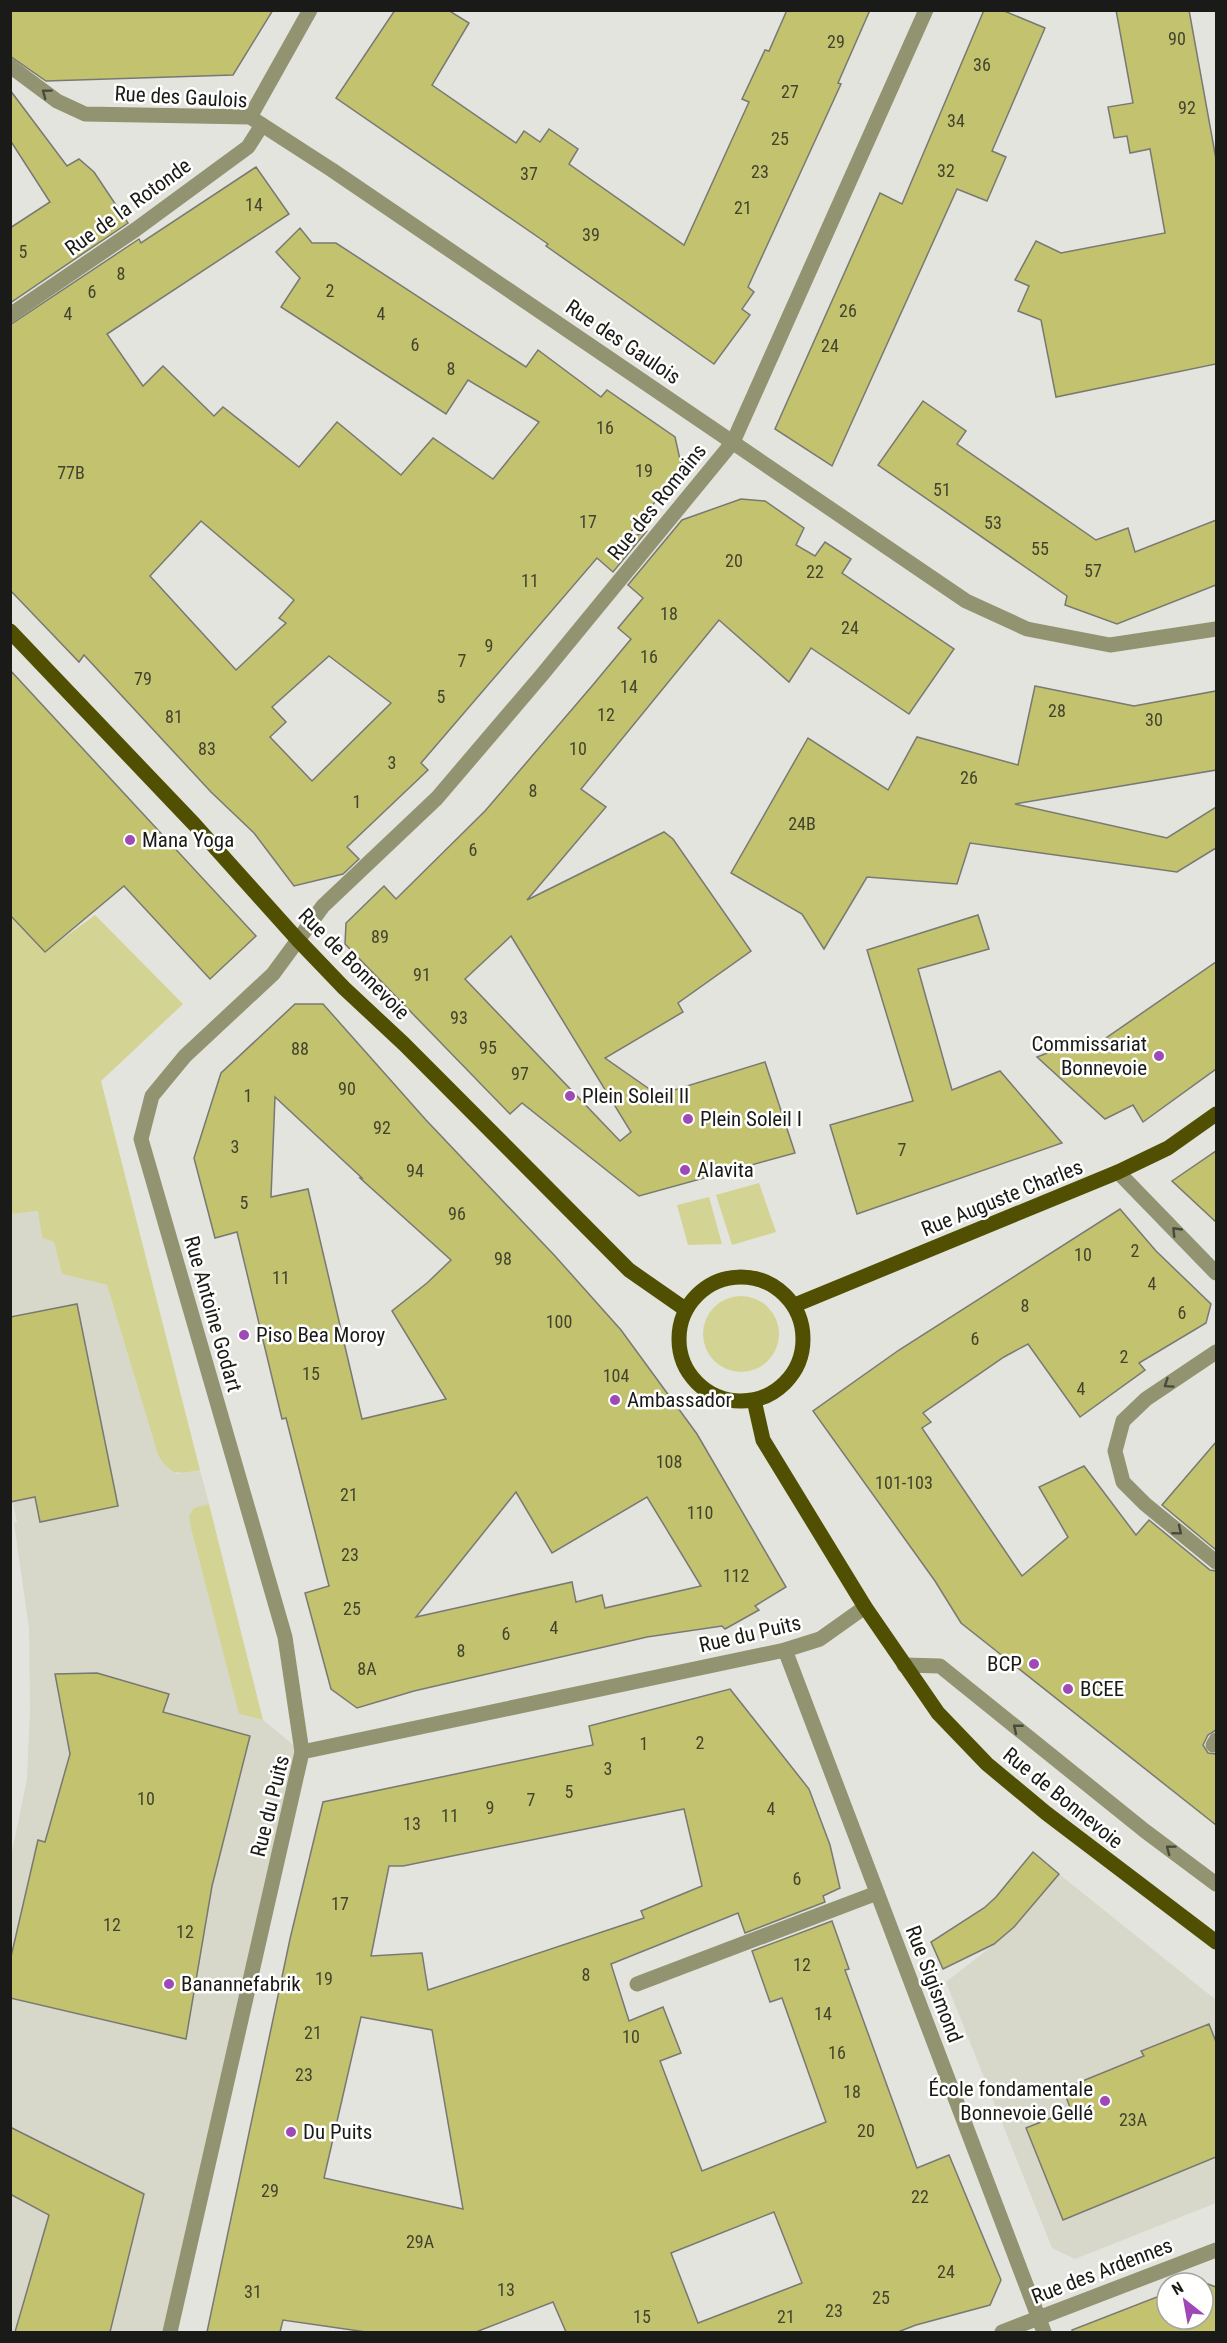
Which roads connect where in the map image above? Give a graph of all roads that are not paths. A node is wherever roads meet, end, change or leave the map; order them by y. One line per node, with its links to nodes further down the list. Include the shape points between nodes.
1 (310, 10): 4 (street, Rue de la Rotonde)
2 (926, 10): 6 (street, Rue des Romains)
3 (10, 66): 4 (street, Rue des Gaulois, one-way to 3, via 85,114 57,100)
4 (256, 121): 5 (street, Rue de la Rotonde, via 248,147); 6 (street, Rue des Gaulois)
5 (10, 315)
6 (733, 442): 7 (street, Rue des Gaulois, via 966,601 1027,628 1110,645); 9 (street, Rue des Romains, via 437,798 323,906)
7 (1216, 629)
8 (10, 631): 9 (main road, Rue de Bonnevoie, via 194,824)
9 (298, 940): 14 (main road, Rue de Bonnevoie, via 629,1270); 21 (street, Rue Antoine Godart, via 273,974 185,1056 152,1096 141,1139 285,1637)
10 (1216, 1114): 11 (main road, Rue Auguste Charles, via 1168,1148)
11 (1118, 1172): 12 (street, one-way to 11); 13 (main road, Rue Auguste Charles)
12 (1216, 1273)
13 (795, 1305): 14 (main road, via 771,1282 739,1275 707,1285); 16 (main road, via 803,1327 803,1352 794,1374 776,1391)
14 (685, 1310): 16 (main road, via 678,1337 684,1364 700,1387 726,1399)
15 (1216, 1352): 17 (street, one-way to 17, via 1146,1399 1123,1421 1115,1451 1123,1482)
16 (754, 1400): 18 (main road, Rue de Bonnevoie, via 763,1440)
17 (1216, 1562)
18 (865, 1607): 19 (street, Rue du Puits, via 820,1639); 20 (main road, Rue de Bonnevoie)
19 (786, 1650): 21 (street, Rue du Puits); 23 (street, Rue Sigismond)
20 (904, 1665): 22 (street, Rue de Bonnevoie, one-way to 20, via 940,1666); 24 (main road, Rue de Bonnevoie, via 938,1713 987,1764)
21 (302, 1752): 28 (street, Rue du Puits)
22 (1216, 1884)
23 (877, 1893): 25 (street); 27 (street, Rue Sigismond)
24 (1216, 1942)
25 (637, 1984)
26 (1216, 2250): 27 (street, Rue des Ardennes)
27 (1041, 2325): 29 (street, Rue des Ardennes)
28 (170, 2332)
29 (1002, 2332)

